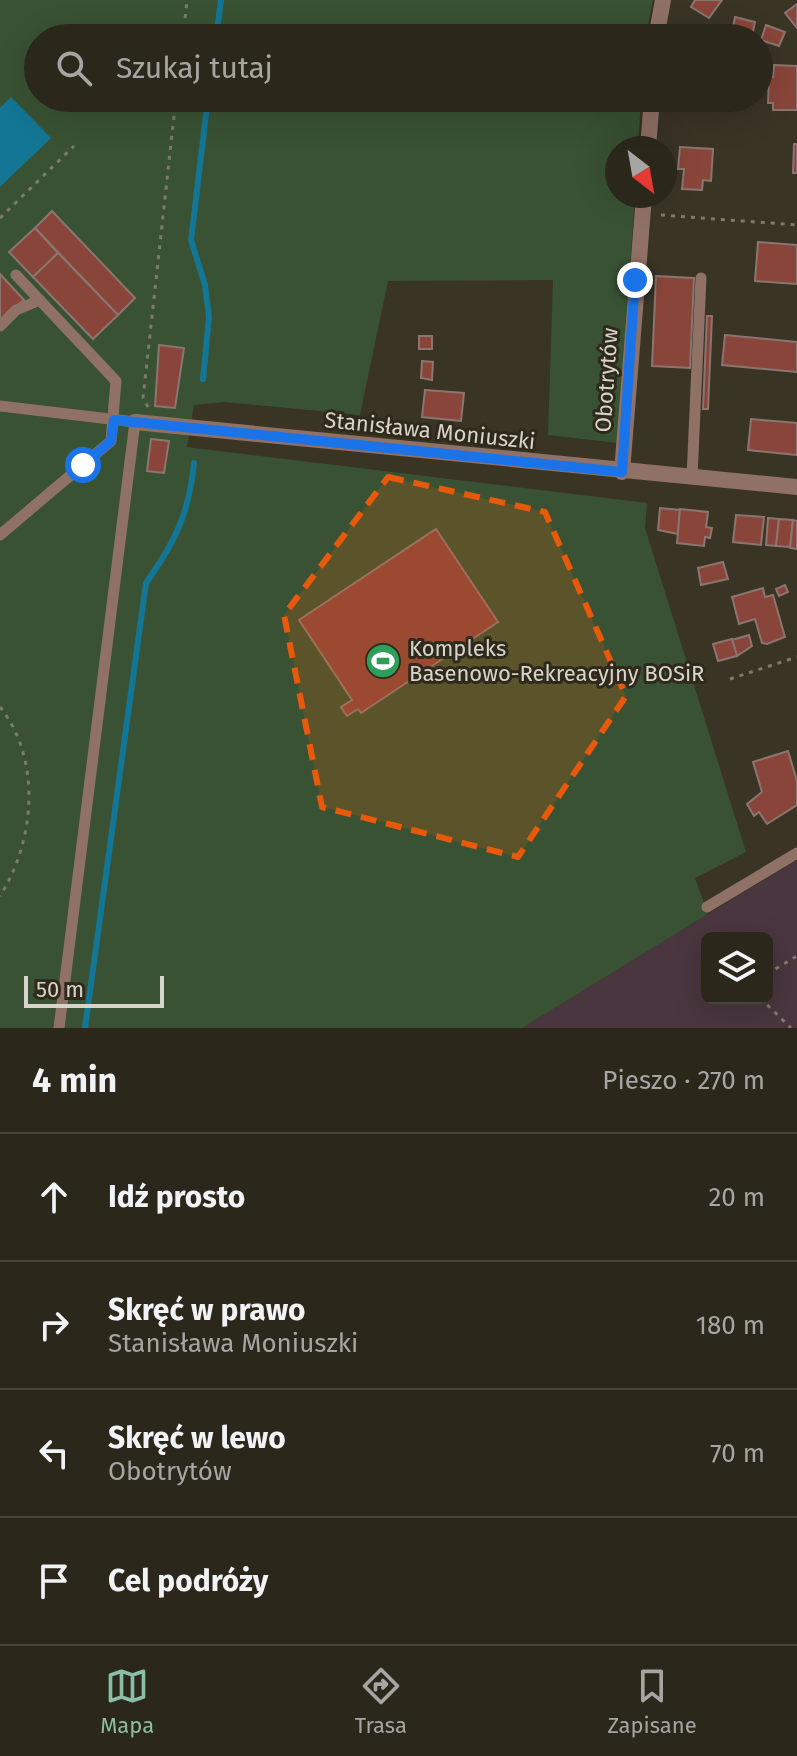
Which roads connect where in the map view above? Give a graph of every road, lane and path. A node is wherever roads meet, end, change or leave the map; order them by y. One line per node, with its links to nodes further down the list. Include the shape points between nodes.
1 (187, 0): 3 (path)
2 (663, 0): 4 (street)
3 (184, 24)
4 (659, 24)
5 (174, 112): 18 (path, via 143,398)
6 (651, 112): 7 (street)
7 (649, 136)
8 (74, 146): 11 (path)
9 (643, 208): 10 (street, Obotrytów)
10 (643, 214): 12 (path); 21 (street, Obotrytów)
11 (0, 218)
12 (797, 225)
13 (16, 275): 15 (lane)
14 (701, 278): 22 (lane)
15 (40, 300): 16 (lane, via 16,310); 19 (lane, via 116,381)
16 (0, 326)
17 (0, 406): 19 (lane, Stanisława Moniuszki)
18 (148, 408)
19 (114, 420): 20 (lane, Stanisława Moniuszki); 24 (lane, via 111,441)
20 (135, 422): 21 (street, Stanisława Moniuszki); 34 (lane)
21 (622, 472): 22 (street, Stanisława Moniuszki)
22 (692, 477): 23 (street, Stanisława Moniuszki)
23 (797, 487)
24 (0, 535)
25 (797, 657): 26 (path)
26 (730, 679)
27 (0, 707): 29 (path, via 25,755 29,813)
28 (797, 853): 30 (lane)
29 (0, 896)
30 (707, 907)
31 (797, 956): 32 (path)
32 (773, 970)
33 (766, 1004): 35 (path)
34 (59, 1028)
35 (791, 1028)

